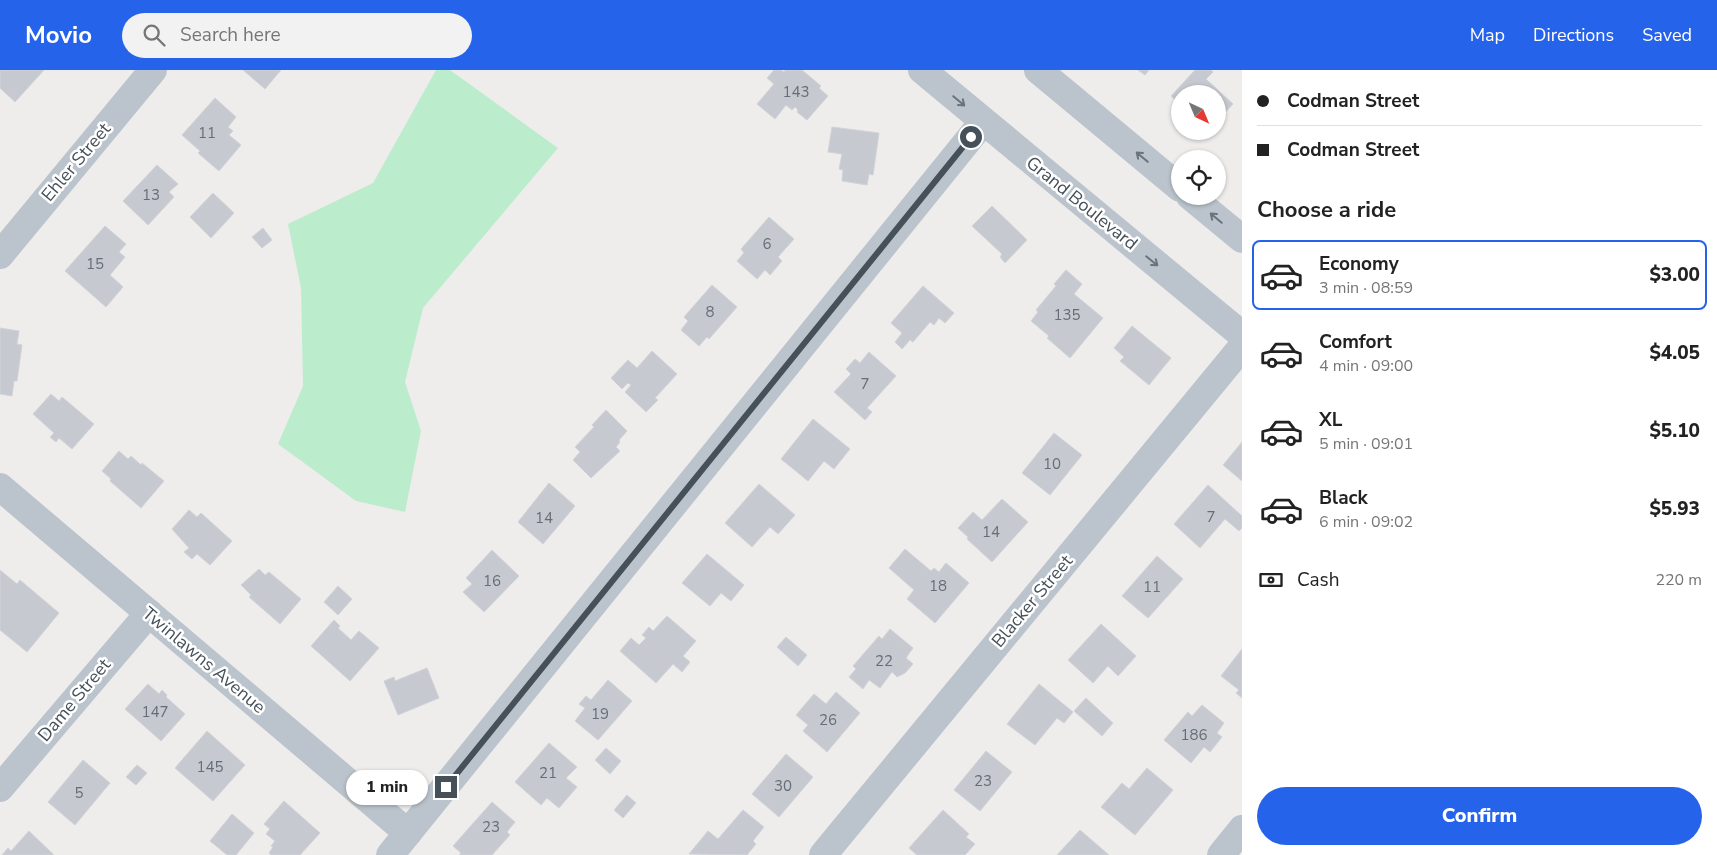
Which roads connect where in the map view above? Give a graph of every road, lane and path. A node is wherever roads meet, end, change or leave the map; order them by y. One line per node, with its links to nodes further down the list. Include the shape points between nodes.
1 (153, 70): 8 (street, Ehler Street)
2 (922, 70): 4 (street, Grand Boulevard, one-way to 4)
3 (1038, 70): 5 (street, one-way to 3)
4 (983, 122): 9 (street, Grand Boulevard, one-way to 9); 15 (street)
5 (1171, 181)
6 (1201, 205): 7 (street, one-way to 6)
7 (1242, 240)
8 (0, 255)
9 (1242, 335)
10 (1242, 347): 17 (street, Blacker Street)
11 (0, 487): 12 (street, Twinlawns Avenue)
12 (148, 613): 13 (street, Dame Street); 15 (street, Twinlawns Avenue)
13 (0, 788)
14 (1242, 830): 18 (street)
15 (408, 833): 16 (street)
16 (390, 855)
17 (823, 855)
18 (1221, 855)

